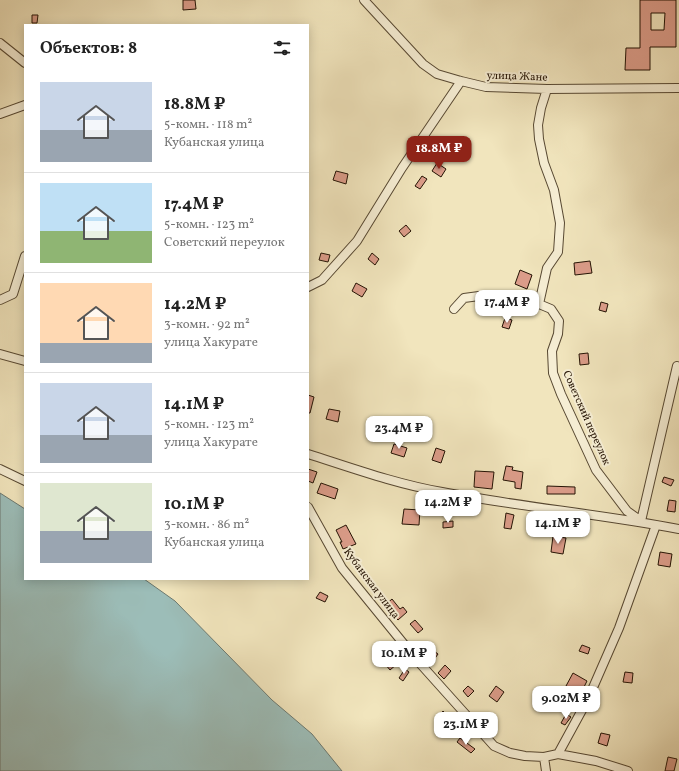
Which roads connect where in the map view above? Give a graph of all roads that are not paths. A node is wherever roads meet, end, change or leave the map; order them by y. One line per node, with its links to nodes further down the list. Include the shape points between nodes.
1 (364, 0): 4 (street, улица Жане, via 423,64 437,74)
2 (0, 43): 3 (street)
3 (24, 62)
4 (461, 82): 6 (street, улица Жане, via 486,88); 10 (street, via 402,168 357,242 322,280)
5 (679, 88): 6 (street, улица Жане)
6 (547, 89): 12 (street, via 541,108 538,139 554,190 560,223 558,252 547,268)
7 (24, 105): 8 (street)
8 (0, 114)
9 (24, 259): 11 (street, via 13,294)
10 (309, 286)
11 (0, 300)
12 (539, 304): 13 (street, Советский переулок, via 480,296 464,298); 21 (street, Советский переулок, via 551,309 559,321 552,351 552,373 596,470 627,511)
13 (454, 309)
14 (0, 354): 15 (street)
15 (24, 361)
16 (677, 366): 21 (street)
17 (309, 454): 21 (street, via 402,484)
18 (0, 469): 19 (street)
19 (24, 481)
20 (309, 509): 25 (street, Кубанская улица, via 342,568 416,659 494,746 510,753)
21 (640, 522): 22 (street)
22 (656, 525): 23 (street); 24 (street, via 619,628 588,698)
23 (679, 529)
24 (558, 754): 25 (street); 27 (street, via 596,761)
25 (544, 758): 26 (street)
26 (546, 771)
27 (628, 771)

